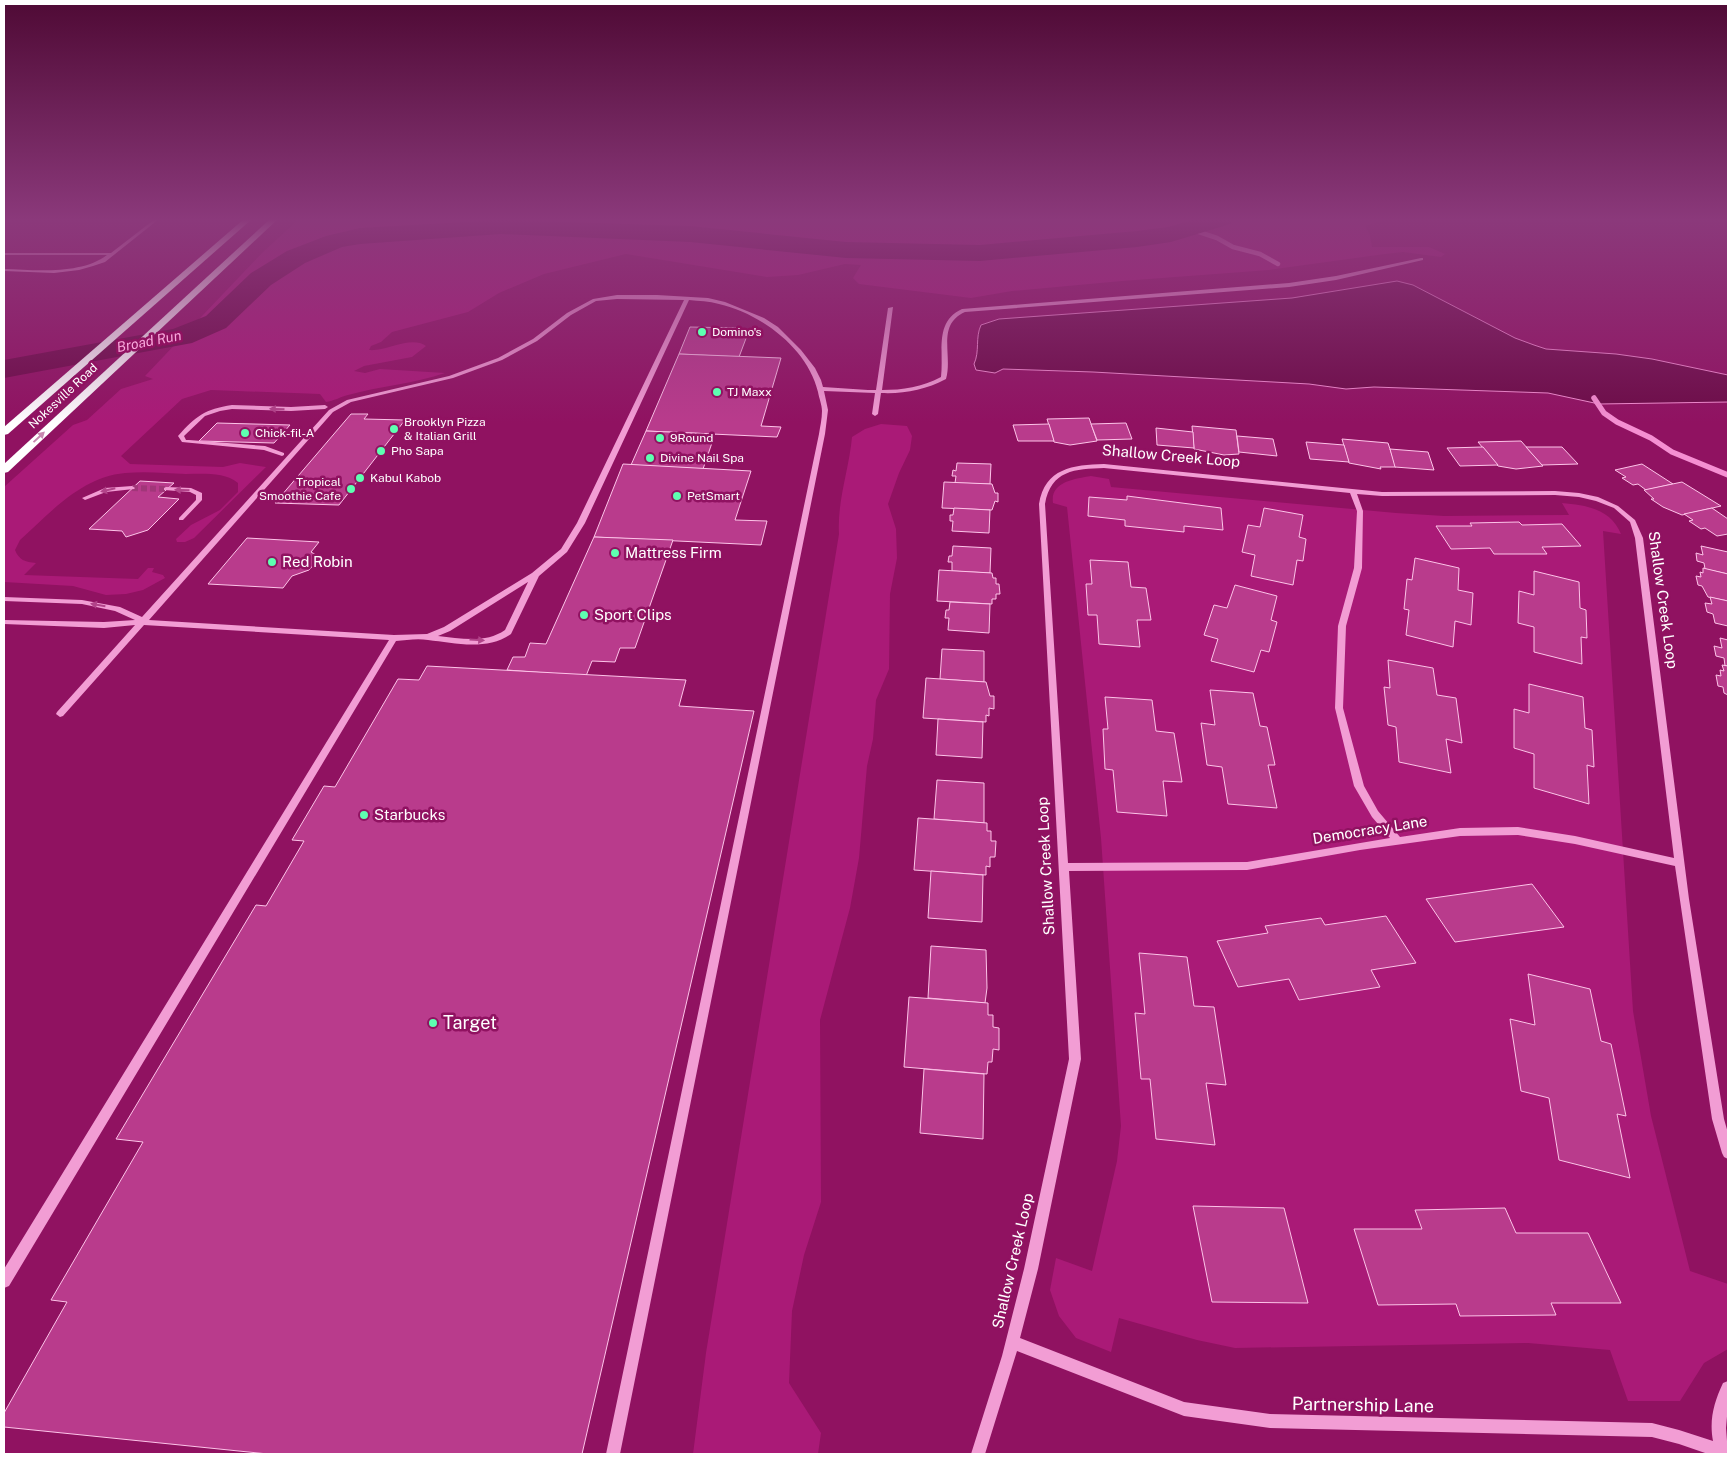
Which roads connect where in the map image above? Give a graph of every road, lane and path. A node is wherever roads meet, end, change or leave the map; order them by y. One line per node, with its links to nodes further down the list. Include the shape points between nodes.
1 (170, 287): 10 (highway, Nokesville Road)
2 (199, 287): 12 (highway, Nokesville Road, one-way to 2)
3 (1262, 287): 7 (street, via 964,310 953,313 948,319 944,378 910,390)
4 (687, 299): 6 (street, via 723,303 776,328 812,368); 18 (street, via 576,533 564,550); 21 (street, via 595,300 569,314 535,340 484,365 434,381 361,397 336,407)
5 (891, 308): 7 (street)
6 (822, 389): 7 (street); 33 (street, via 825,410 822,434)
7 (878, 390): 9 (street)
8 (325, 406): 11 (lane, one-way to 11, via 219,409 202,415 181,436 189,442 265,448)
9 (875, 414)
10 (4, 432)
11 (282, 454)
12 (4, 470)
13 (132, 488): 16 (street, one-way to 16, via 105,490)
14 (166, 489): 17 (lane, one-way to 14, via 199,500 200,494 191,490)
15 (1353, 491): 25 (street, via 1360,511 1358,568 1342,626 1339,708 1358,786 1375,814); 26 (street, Shallow Creek Loop, via 1382,494 1555,492 1598,499 1616,507 1634,521 1639,538); 27 (street, Shallow Creek Loop, via 1104,466 1068,470 1053,478 1042,491)
16 (85, 498)
17 (181, 519)
18 (535, 575): 22 (street, via 447,629); 22 (street, one-way to 18, via 491,641 502,638 508,632)
19 (4, 600): 21 (street, one-way to 19, via 117,609 82,602)
20 (4, 622): 21 (street, via 104,625)
21 (143, 622): 23 (street); 24 (street)
22 (428, 637): 23 (street)
23 (394, 638): 29 (street)
24 (60, 714)
25 (1398, 841): 26 (street, Democracy Lane, via 1460,832 1518,831); 27 (street, Democracy Lane, via 1247,866)
26 (1680, 863): 28 (street, Shallow Creek Loop, via 1718,1119)
27 (1063, 867): 30 (street, Shallow Creek Loop, via 1074,1059 1031,1269)
28 (1728, 1153)
29 (4, 1281)
30 (1012, 1342): 32 (street, Partnership Lane, via 1175,1406 1226,1416 1270,1421 1652,1430 1679,1436); 34 (street, Shallow Creek Loop)
31 (1728, 1388): 32 (street, via 1718,1410 1718,1438)
32 (1723, 1453)
33 (613, 1454)
34 (978, 1454)

